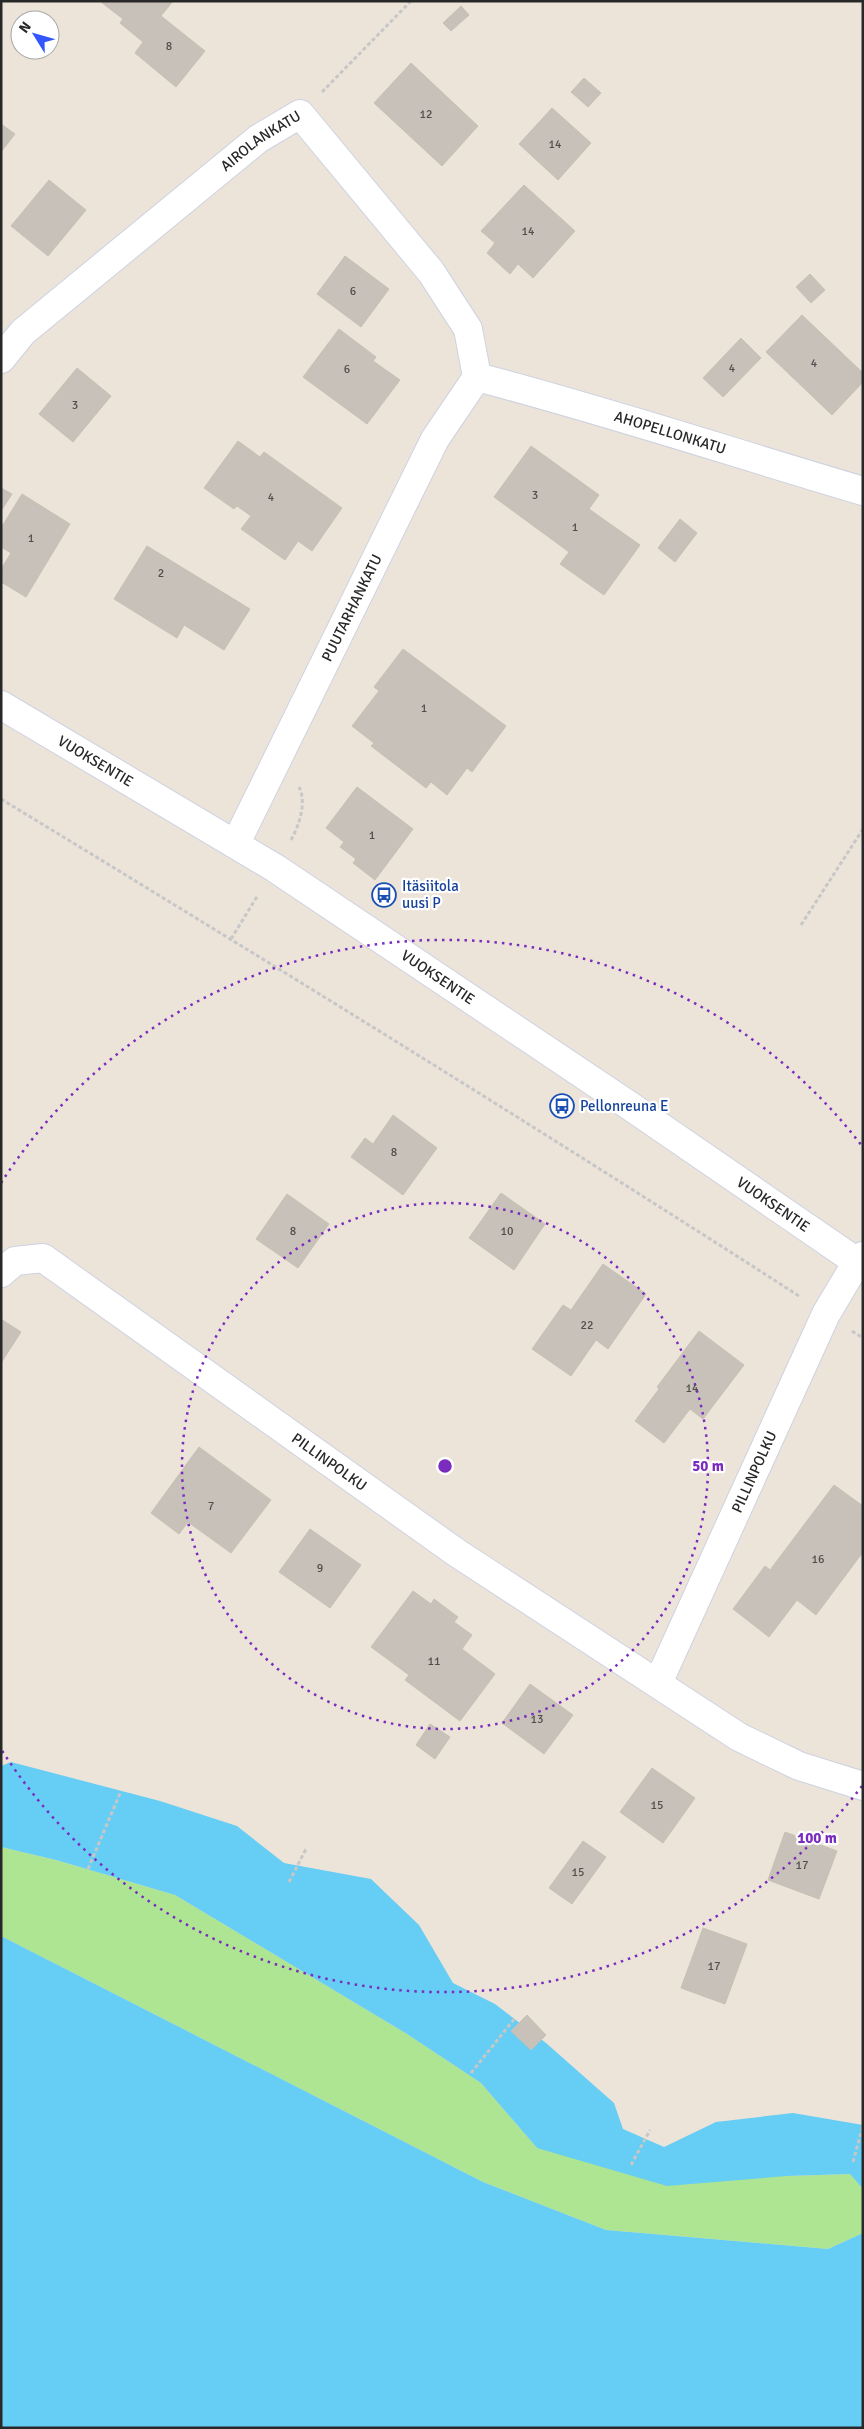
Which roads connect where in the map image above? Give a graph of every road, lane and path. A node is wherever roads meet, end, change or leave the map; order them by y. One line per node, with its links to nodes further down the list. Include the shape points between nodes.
1 (411, 1): 2 (path)
2 (300, 114): 3 (street, AIROLANKATU, via 258,139 23,332); 4 (street, AIROLANKATU, via 436,280 468,329)
3 (1, 359)
4 (477, 377): 5 (street, AHOPELLONKATU, via 578,404); 9 (street, PUUTARHANKATU, via 435,439)
5 (863, 491)
6 (1, 705): 9 (street, VUOKSENTIE)
7 (1, 799): 13 (path, via 615,1177)
8 (863, 829): 10 (path)
9 (236, 843): 11 (street, VUOKSENTIE)
10 (801, 925)
11 (861, 1261): 13 (street, PILLINPOLKU)
12 (1, 1273): 15 (street, PILLINPOLKU, via 14,1261 43,1258 457,1554)
13 (826, 1314): 14 (path); 15 (street, PILLINPOLKU)
14 (863, 1338)
15 (658, 1684): 16 (street, PILLINPOLKU, via 739,1737 799,1766)
16 (863, 1786)
17 (121, 1791): 19 (path)
18 (306, 1849): 20 (path)
19 (88, 1870)
20 (289, 1882)
21 (515, 2018): 22 (path)
22 (471, 2073)
23 (863, 2125): 25 (path)
24 (650, 2130): 26 (path)
25 (853, 2162)
26 (630, 2165)

